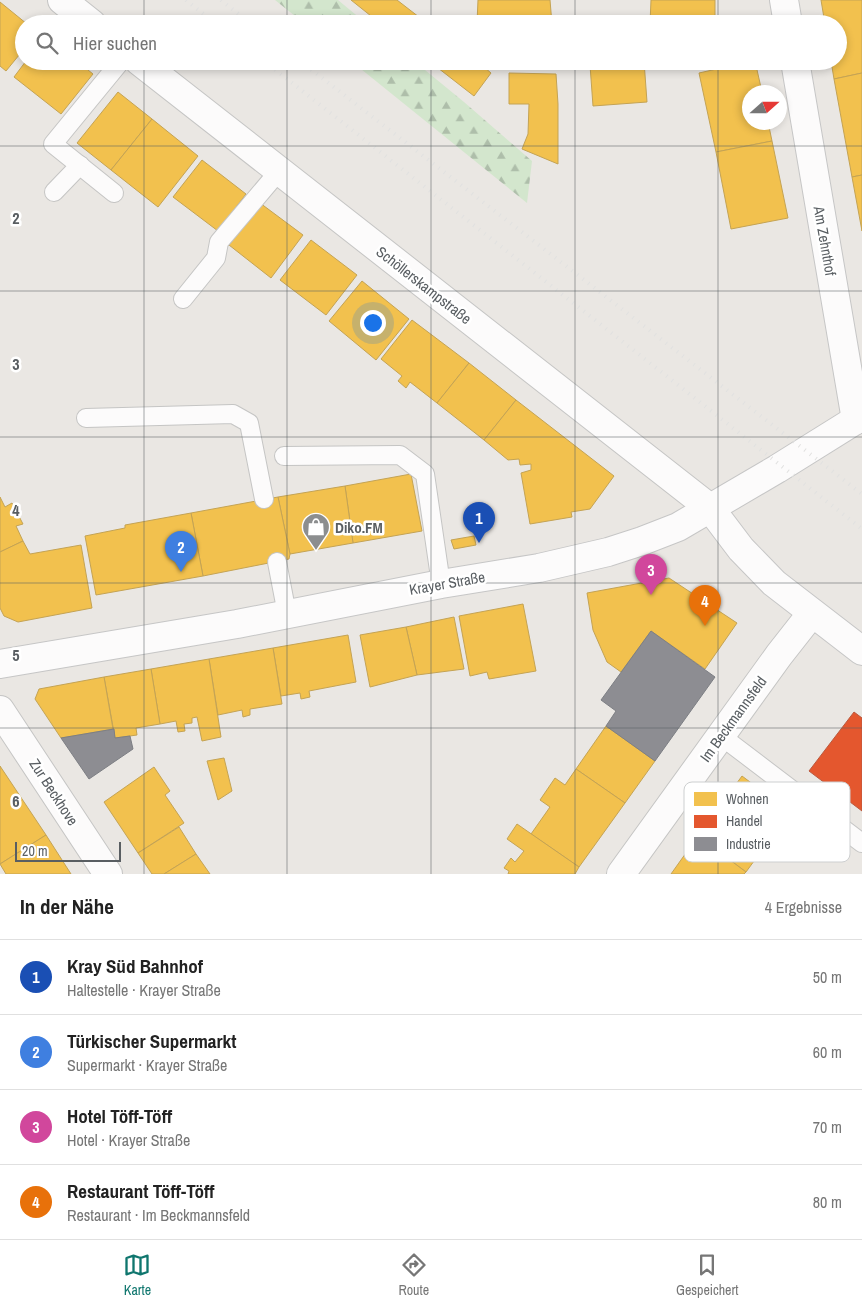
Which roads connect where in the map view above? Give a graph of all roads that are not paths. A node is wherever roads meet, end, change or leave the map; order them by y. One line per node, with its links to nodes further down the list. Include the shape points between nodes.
1 (62, 0): 3 (main road)
2 (784, 0): 4 (main road)
3 (81, 15)
4 (786, 15)
5 (114, 70): 8 (lane, via 53,144)
6 (150, 70): 9 (main road, Schöllerskampstraße)
7 (797, 70): 14 (main road, Am Zehnthof)
8 (80, 165): 10 (lane); 11 (lane)
9 (279, 171): 12 (lane, via 219,242 216,258); 17 (main road, Schöllerskampstraße)
10 (54, 192)
11 (114, 193)
12 (183, 298)
13 (86, 418): 16 (lane, via 233,414 249,423)
14 (859, 418): 17 (main road, Krayer Straße)
15 (284, 456): 19 (lane, via 400,454 425,474)
16 (264, 499)
17 (710, 508): 19 (main road, Krayer Straße, via 678,527 608,552 539,568); 20 (main road, Schöllerskampstraße, via 741,549 774,583)
18 (277, 562): 21 (lane)
19 (441, 584): 21 (main road, Krayer Straße)
20 (812, 613): 22 (main road, Schöllerskampstraße); 25 (main road, Im Beckmannsfeld)
21 (287, 614): 23 (main road, Krayer Straße)
22 (862, 651)
23 (0, 664)
24 (0, 710): 31 (main road, Zur Beckhove)
25 (721, 736): 26 (main road, Im Beckmannsfeld); 27 (lane)
26 (688, 782)
27 (782, 782)
28 (684, 787): 32 (main road, Im Beckmannsfeld)
29 (850, 834): 30 (lane)
30 (862, 843)
31 (108, 874)
32 (621, 874)

